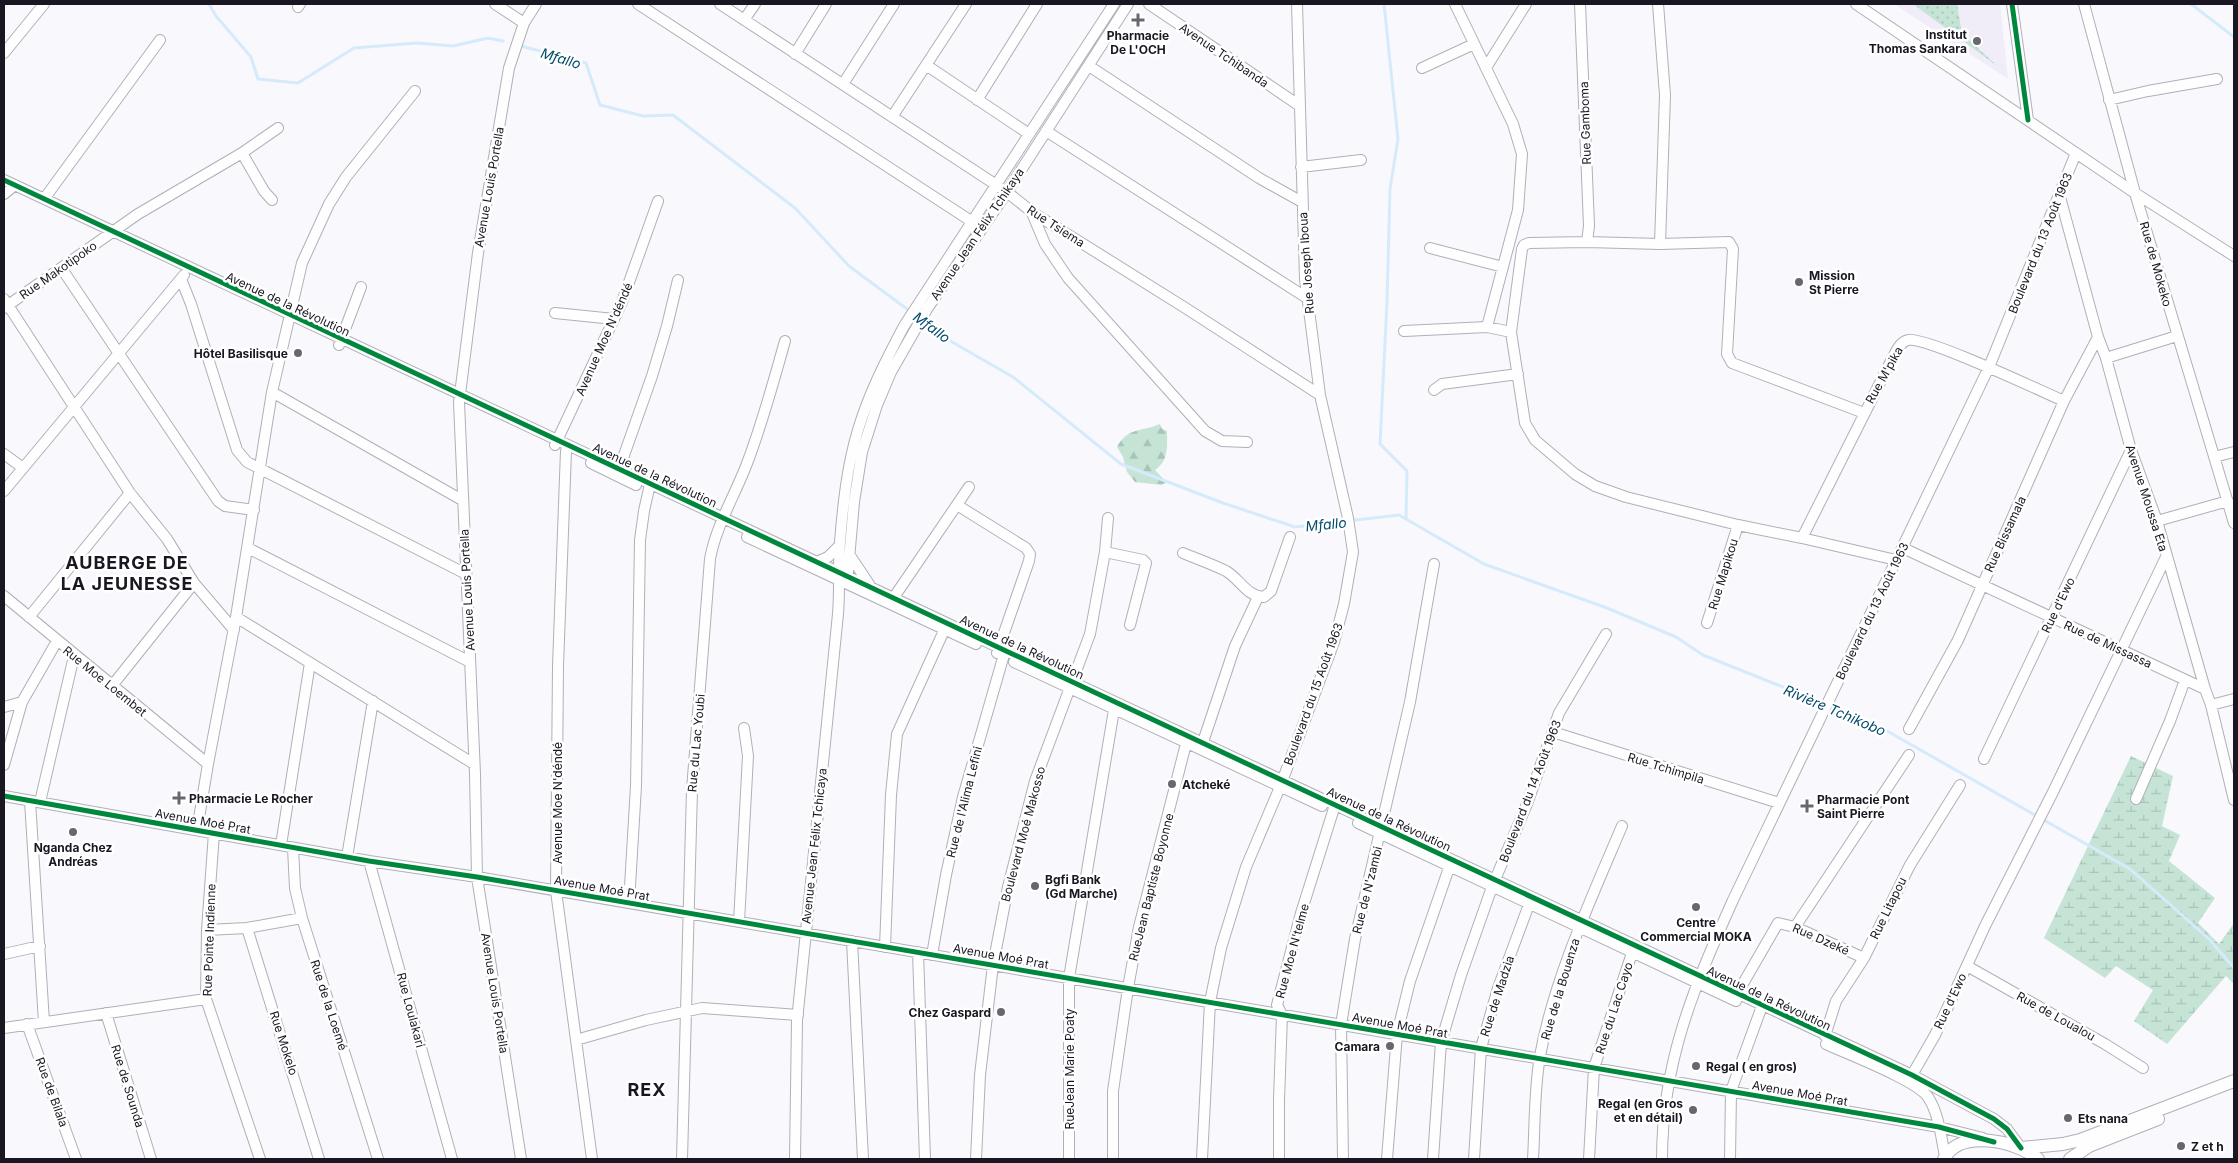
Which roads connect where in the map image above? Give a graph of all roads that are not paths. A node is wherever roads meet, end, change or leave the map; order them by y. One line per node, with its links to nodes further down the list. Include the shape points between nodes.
1 (44, 4): 26 (street)
2 (495, 4): 23 (street)
3 (536, 4): 23 (street, Avenue Louis Portella)
4 (638, 4): 58 (street)
5 (720, 4): 22 (street, Rue Tsiema)
6 (755, 4): 22 (street)
7 (826, 4): 27 (street)
8 (894, 4): 33 (street)
9 (966, 4): 28 (street)
10 (1037, 4): 35 (street)
11 (1114, 4): 42 (street, Avenue Jean Félix Tchikaya)
12 (1128, 4): 29 (street, Avenue Jean Félix Tchikaya)
13 (1149, 4): 37 (street, Avenue Tchibanda)
14 (1297, 4): 37 (street, Rue Joseph Iboua)
15 (1455, 4): 25 (street)
16 (1526, 4): 30 (street)
17 (1580, 4): 60 (street, Rue Gamboma)
18 (1658, 4): 61 (street, via 1664,95)
19 (1856, 4): 39 (street)
20 (2012, 4): 39 (street)
21 (2084, 4): 36 (street, Rue de Mokeko)
22 (744, 20): 27 (street, Rue Tsiema)
23 (524, 23): 88 (street, Avenue Louis Portella, via 508,77 478,253)
24 (160, 40): 53 (street)
25 (1474, 44): 30 (street); 31 (street)
26 (4, 53)
27 (795, 54): 33 (street, Rue Tsiema)
28 (926, 65): 35 (street); 38 (street)
29 (1089, 66): 41 (street, Avenue Jean Félix Tchikaya); 56 (street, via 1259,178)
30 (1487, 66): 64 (street, via 1522,154 1518,210)
31 (1422, 68)
32 (2216, 79): 36 (street)
33 (843, 84): 38 (street, Rue Tsiema)
34 (415, 91): 72 (street, via 346,177 329,204 302,263)
35 (977, 100): 42 (street)
36 (2108, 100): 51 (street, Rue de Mokeko)
37 (1300, 106): 46 (street, Rue Joseph Iboua)
38 (892, 117): 48 (street, Rue Tsiema)
39 (2028, 120): 44 (street)
40 (278, 128): 43 (street, Rue Makotipoko)
41 (1046, 130): 50 (street, Avenue Jean Félix Tchikaya); 69 (street)
42 (1029, 134): 48 (street, Avenue Jean Félix Tchikaya)
43 (242, 152): 54 (street); 59 (street, Rue Makotipoko, via 166,195)
44 (2076, 153): 51 (street); 52 (street, Boulevard du 13 Août 1963)
45 (1361, 160): 46 (street)
46 (1302, 167): 56 (street, Rue Joseph Iboua)
47 (4, 180): 49 (street, Avenue de la Révolution)
48 (996, 185): 50 (street, Rue Tsiema); 58 (street, Avenue Jean Félix Tchikaya)
49 (8, 189): 53 (street, Avenue de la Révolution); 59 (street, Avenue de la Révolution)
50 (1006, 192): 57 (street, Rue Tsiema); 123 (street, Avenue Jean Félix Tchikaya, via 927,310 891,372 877,404 859,468)
51 (2135, 193): 63 (street); 77 (street, Rue de Mokeko)
52 (2060, 197): 78 (street, Avenue Moussa Eta); 83 (street, Boulevard du 13 Août 1963)
53 (44, 199): 59 (street, Avenue de la Révolution)
54 (272, 200)
55 (658, 201): 73 (street, Avenue Moe N'déndé)
56 (1302, 202): 69 (street, Rue Joseph Iboua)
57 (1032, 212): 87 (street, Rue Tsiema); 92 (street, via 1045,244 1068,278 1205,431 1222,441)
58 (971, 222): 118 (street, Avenue Jean Félix Tchikaya, via 881,368 858,430 849,467)
59 (109, 234): 65 (street, Rue Makotipoko); 66 (street, Avenue de la Révolution)
60 (1587, 242): 61 (street); 76 (street, via 1524,245)
61 (1660, 244): 91 (street, via 1729,242 1733,249 1727,354 1732,363)
62 (1430, 248): 64 (street)
63 (2234, 256)
64 (1503, 268): 74 (street)
65 (62, 269): 70 (street, Rue Makotipoko); 81 (street)
66 (185, 273): 72 (street, Avenue de la Révolution); 81 (street); 100 (street, via 191,304 237,450 247,462)
67 (678, 280): 101 (street, via 652,376)
68 (360, 288): 80 (street)
69 (1307, 298): 87 (street, Rue Joseph Iboua)
70 (5, 304): 90 (street)
71 (555, 313): 73 (street)
72 (288, 319): 80 (street, Avenue de la Révolution); 86 (street)
73 (614, 320): 93 (street, Avenue Moe N'déndé)
74 (1487, 327): 75 (street); 76 (street)
75 (1404, 331)
76 (1511, 332): 84 (street)
77 (2177, 336): 82 (street); 98 (street, Rue de Mokeko)
78 (2098, 338): 82 (street, Avenue Moussa Eta); 89 (street, Rue Bissamala)
79 (786, 341): 112 (street, Rue du Lac Youbi, via 759,431)
80 (340, 343): 88 (street, Avenue de la Révolution)
81 (119, 354): 90 (street); 109 (street, via 218,501 225,506)
82 (2106, 358): 95 (street, Avenue Moussa Eta)
83 (1989, 368): 89 (street, Rue M'pika); 91 (street, Rue M'pika, via 1934,345 1910,339 1902,342 1893,356); 120 (street, Boulevard du 13 Août 1963)
84 (1518, 374): 85 (street, via 1442,384); 115 (street, via 1525,423 1536,440 1575,474 1595,486 1626,497)
85 (1434, 390)
86 (272, 392): 100 (street); 106 (street)
87 (1320, 395): 111 (street, Rue Joseph Iboua)
88 (459, 398): 93 (street, Avenue de la Révolution); 106 (street, Avenue Louis Portella)
89 (2064, 401): 131 (street, Rue Bissamala)
90 (74, 409): 99 (street); 105 (street)
91 (1864, 413): 117 (street, Rue M'pika)
92 (1247, 442)
93 (556, 443): 94 (street, Avenue de la Révolution)
94 (567, 448): 101 (street, Avenue de la Révolution); 190 (street, Avenue Moe N'déndé, via 558,666)
95 (2131, 450): 113 (street, Avenue Moussa Eta); 139 (street, Rue d'Ewo)
96 (2234, 452): 98 (street)
97 (4, 454): 99 (street)
98 (2214, 456): 107 (street, Rue de Mokeko)
99 (22, 468): 104 (street)
100 (260, 469): 109 (street); 128 (street)
101 (618, 472): 102 (street, Avenue de la Révolution)
102 (649, 487): 112 (street, Avenue de la Révolution); 192 (street, via 641,527 638,579 636,786)
103 (969, 487): 108 (street)
104 (4, 491)
105 (130, 493): 130 (street, via 167,539); 137 (street)
106 (462, 500): 128 (street, Avenue Louis Portella)
107 (2228, 501): 113 (street); 114 (street, Rue de Mokeko)
108 (957, 505): 136 (street); 147 (street, Rue de l'Alima Lefini, via 1026,548 1030,554)
109 (254, 510): 119 (street)
110 (1108, 518): 121 (street, Boulevard Moé Makosso)
111 (1348, 518): 171 (street, Boulevard du 15 Août 1963, via 1353,552 1340,620)
112 (722, 521): 126 (street, Avenue de la Révolution); 129 (street, Avenue de la Révolution); 193 (street, Rue du Lac Youbi, via 710,559 692,790)
113 (2157, 521): 124 (street, Avenue Moussa Eta)
114 (2234, 524)
115 (1738, 525): 117 (street); 140 (street, Rue Mapikou)
116 (1290, 537): 135 (street, via 1271,591 1264,597)
117 (1802, 538): 125 (street)
118 (840, 545): 126 (street, via 828,557); 129 (street, Avenue Jean Félix Tchikaya)
119 (248, 548): 138 (street); 150 (street)
120 (1903, 548): 125 (street, Boulevard du 13 Août 1963); 131 (street, Rue de Missassa)
121 (1105, 552): 141 (street, via 1146,563); 152 (street, Boulevard Moé Makosso, via 1090,634)
122 (1183, 552): 135 (street, via 1227,572 1239,585)
123 (850, 555): 129 (street, Avenue Jean Félix Tchikaya); 132 (street)
124 (2166, 557): 146 (street, Rue d'Ewo); 154 (street, Avenue Moussa Eta)
125 (1896, 560): 177 (street, Boulevard du 13 Août 1963)
126 (816, 562): 129 (street, Avenue de la Révolution)
127 (1434, 564): 181 (street, Rue de N'zambi, via 1410,702)
128 (466, 574): 150 (street, Avenue Louis Portella)
129 (843, 578): 132 (street, Avenue de la Révolution); 133 (street, Avenue Jean Félix Tchikaya); 136 (street, Avenue de la Révolution)
130 (194, 583): 143 (street); 153 (street)
131 (1982, 584): 139 (street, Rue de Missassa); 162 (street, Rue Bissamala, via 1958,640)
132 (871, 587): 136 (street, Avenue de la Révolution)
133 (840, 593): 200 (street, Avenue Jean Félix Tchicaya)
134 (4, 596): 137 (street, Rue Moe Loembet)
135 (1258, 597): 165 (street, via 1235,646)
136 (892, 600): 142 (street, Avenue de la Révolution)
137 (29, 617): 145 (street, Rue Moe Loembet)
138 (236, 617): 143 (street); 149 (street)
139 (2052, 617): 146 (street, Rue de Missassa); 167 (street, Rue d'Ewo)
140 (1707, 623)
141 (1130, 625)
142 (946, 627): 147 (street, Avenue de la Révolution); 203 (street, via 897,734 891,796)
143 (234, 630): 168 (street)
144 (1606, 634): 163 (street, Boulevard du 14 Août 1963, via 1559,712)
145 (57, 641): 148 (street, Rue Moe Loembet); 157 (street)
146 (2121, 650): 151 (street, Rue de Missassa); 210 (street, Rue d'Ewo)
147 (1001, 652): 152 (street, Avenue de la Révolution); 207 (street, Rue de l'Alima Lefini, via 963,796)
148 (74, 656): 153 (street, Rue Moe Loembet); 176 (street)
149 (310, 662): 156 (street); 183 (street)
150 (470, 662): 169 (street, Avenue Louis Portella)
151 (2185, 680): 154 (street, Rue de Missassa); 174 (street)
152 (1069, 684): 158 (street, Avenue de la Révolution); 209 (street, Boulevard Moé Makosso, via 1035,782 1008,887)
153 (112, 687): 168 (street, Rue Moe Loembet)
154 (2204, 689): 159 (street, Avenue Moussa Eta)
155 (2234, 699): 159 (street)
156 (372, 701): 169 (street); 185 (street)
157 (22, 702): 160 (street); 170 (street)
158 (1115, 705): 164 (street, Avenue de la Révolution); 211 (street, RueJean Marie Poaty)
159 (2211, 705): 175 (street, Avenue Moussa Eta)
160 (4, 707)
161 (744, 728): 195 (street, via 748,756)
162 (1909, 729)
163 (1552, 732): 177 (street, Rue Tchimpila); 189 (street, Boulevard du 14 Août 1963)
164 (1187, 739): 165 (street, Avenue de la Révolution); 171 (street, Avenue de la Révolution); 213 (street, RueJean Baptiste Boyonne, via 1139,927)
165 (1204, 742): 171 (street, Avenue de la Révolution)
166 (1909, 755): 197 (street)
167 (1984, 759)
168 (208, 764): 180 (street)
169 (474, 764): 188 (street, Avenue Louis Portella)
170 (4, 765)
171 (1281, 783): 178 (street, Avenue de la Révolution); 216 (street, Boulevard du 15 Août 1963, via 1246,867 1221,948)
172 (1960, 785): 208 (street, Rue Litapou, via 1910,865)
173 (4, 796): 176 (street, Avenue Moé Prat)
174 (2136, 799)
175 (2234, 800)
176 (35, 802): 180 (street, Avenue Moé Prat); 202 (street)
177 (1779, 803): 212 (street, Boulevard du 13 Août 1963)
178 (1334, 808): 181 (street, Avenue de la Révolution); 221 (street, Rue Moe N'telme, via 1301,913 1277,1005)
179 (1622, 826): 196 (street, Rue de la Bouenza)
180 (197, 830): 182 (street, Avenue Moé Prat)
181 (1381, 830): 187 (street, Avenue de la Révolution); 224 (street, Rue de N'zambi, via 1355,939)
182 (214, 833): 183 (street, Avenue Moé Prat); 199 (street, Rue Pointe Indienne)
183 (281, 845): 184 (street, Avenue Moé Prat)
184 (293, 848): 185 (street, Avenue Moé Prat); 194 (street, Rue de la Loemé, via 295,888)
185 (347, 857): 186 (street, Avenue Moé Prat)
186 (370, 861): 188 (street, Avenue Moé Prat); 249 (street, Rue Loulakari)
187 (1451, 863): 189 (street, Avenue de la Révolution); 226 (street, via 1410,981)
188 (477, 877): 190 (street, Avenue Moé Prat); 250 (street, Avenue Louis Portella)
189 (1494, 884): 191 (street, Avenue de la Révolution); 229 (street, Boulevard du 14 Août 1963, via 1460,975)
190 (556, 891): 192 (street, Avenue Moé Prat); 228 (street, Avenue Moe N'déndé)
191 (1531, 900): 196 (street, Avenue de la Révolution); 230 (street, Rue de Madzia, via 1498,988)
192 (629, 903): 193 (street, Avenue Moé Prat)
193 (688, 913): 195 (street, Avenue Moé Prat); 218 (street, Rue du Lac Youbi)
194 (302, 918): 198 (street); 248 (street, Rue de la Loemé)
195 (739, 922): 200 (street, Avenue Moé Prat)
196 (1580, 924): 204 (street, Avenue de la Révolution); 231 (street, Rue de la Bouenza, via 1546,1029)
197 (1795, 927): 208 (street, Rue Dzeké); 214 (street, Rue Dzeké, via 1778,922)
198 (247, 928): 199 (street); 247 (street, Rue Mokelo)
199 (207, 930): 215 (street, Rue Pointe Indienne)
200 (805, 933): 201 (street, Avenue Moé Prat); 220 (street, Avenue Jean Félix Tchicaya)
201 (852, 941): 203 (street, Avenue Moé Prat); 254 (street)
202 (40, 946): 206 (street); 222 (street)
203 (885, 947): 205 (street, Avenue Moé Prat)
204 (1633, 949): 212 (street, Avenue de la Révolution); 232 (street, Rue du Lac Cayo)
205 (918, 952): 207 (street, Avenue Moé Prat); 255 (street)
206 (4, 954)
207 (932, 955): 209 (street, Avenue Moé Prat)
208 (1864, 958): 227 (street, Rue Litapou, via 1836,1001)
209 (994, 965): 211 (street, Avenue Moé Prat); 256 (street, Boulevard Moé Makosso, via 980,1075)
210 (1967, 966): 233 (street, Rue de Loualou); 234 (street, Rue d'Ewo)
211 (1070, 978): 213 (street, Avenue Moé Prat); 257 (street, RueJean Marie Poaty)
212 (1697, 980): 214 (street, Avenue de la Révolution); 217 (street, Avenue de la Révolution); 235 (street, Boulevard du 13 Août 1963)
213 (1128, 988): 216 (street, Avenue Moé Prat); 258 (street, RueJean Baptiste Boyonne, via 1114,1091)
214 (1737, 994): 217 (street, Avenue de la Révolution)
215 (206, 999): 219 (street); 246 (street, Rue Pointe Indienne)
216 (1210, 1002): 221 (street, Avenue Moé Prat); 259 (street, Boulevard du 15 Août 1963)
217 (1760, 1009): 227 (street, Avenue de la Révolution); 238 (street); 239 (street, Avenue de la Révolution, via 1906,1081 1927,1096)
218 (685, 1012): 220 (street, via 702,1008); 228 (street); 252 (street, Rue du Lac Youbi)
219 (106, 1013): 222 (street); 245 (street, Rue de Sounda)
220 (798, 1014): 253 (street, Avenue Jean Félix Tchicaya)
221 (1282, 1014): 224 (street, Avenue Moé Prat); 260 (street, Rue Moe N'telme)
222 (44, 1022): 223 (street)
223 (27, 1024): 225 (street); 244 (street, Rue de Bilala)
224 (1341, 1025): 226 (street, Avenue Moé Prat); 261 (street, Rue de N'zambi)
225 (4, 1028)
226 (1397, 1034): 229 (street, Avenue Moé Prat); 262 (street)
227 (1825, 1036): 234 (street, Avenue de la Révolution)
228 (576, 1040): 251 (street, Avenue Moe N'déndé)
229 (1441, 1042): 230 (street, Avenue Moé Prat); 263 (street, Boulevard du 14 Août 1963)
230 (1481, 1048): 231 (street, Avenue Moé Prat); 264 (street, Rue de Madzia)
231 (1540, 1059): 232 (street, Avenue Moé Prat); 265 (street, Rue de la Bouenza)
232 (1594, 1068): 235 (street, Avenue Moé Prat); 266 (street, Rue du Lac Cayo)
233 (2143, 1068)
234 (1912, 1076): 242 (street, Avenue de la Révolution, via 1994,1119 2007,1129)
235 (1668, 1080): 238 (street, Avenue Moé Prat); 267 (street, Boulevard du 13 Août 1963)
236 (2234, 1081): 241 (main road)
237 (2234, 1090): 241 (main road)
238 (1731, 1091): 239 (street, Avenue Moé Prat); 268 (street)
239 (1938, 1127): 240 (street, Avenue Moé Prat); 243 (street, Avenue de la Révolution)
240 (1994, 1142): 242 (main road); 243 (main road, via 1964,1142)
241 (2085, 1143): 242 (main road); 270 (main road)
242 (2021, 1148): 269 (main road)
243 (1944, 1158)
244 (76, 1159)
245 (151, 1159)
246 (260, 1159)
247 (319, 1159)
248 (378, 1159)
249 (452, 1159)
250 (521, 1159)
251 (592, 1159)
252 (682, 1159)
253 (795, 1159)
254 (862, 1159)
255 (925, 1159)
256 (976, 1159)
257 (1069, 1159)
258 (1113, 1159)
259 (1202, 1159)
260 (1279, 1159)
261 (1343, 1159)
262 (1387, 1159)
263 (1434, 1159)
264 (1474, 1159)
265 (1533, 1159)
266 (1589, 1159)
267 (1662, 1159)
268 (1730, 1159)
269 (2038, 1159)
270 (2070, 1159)

